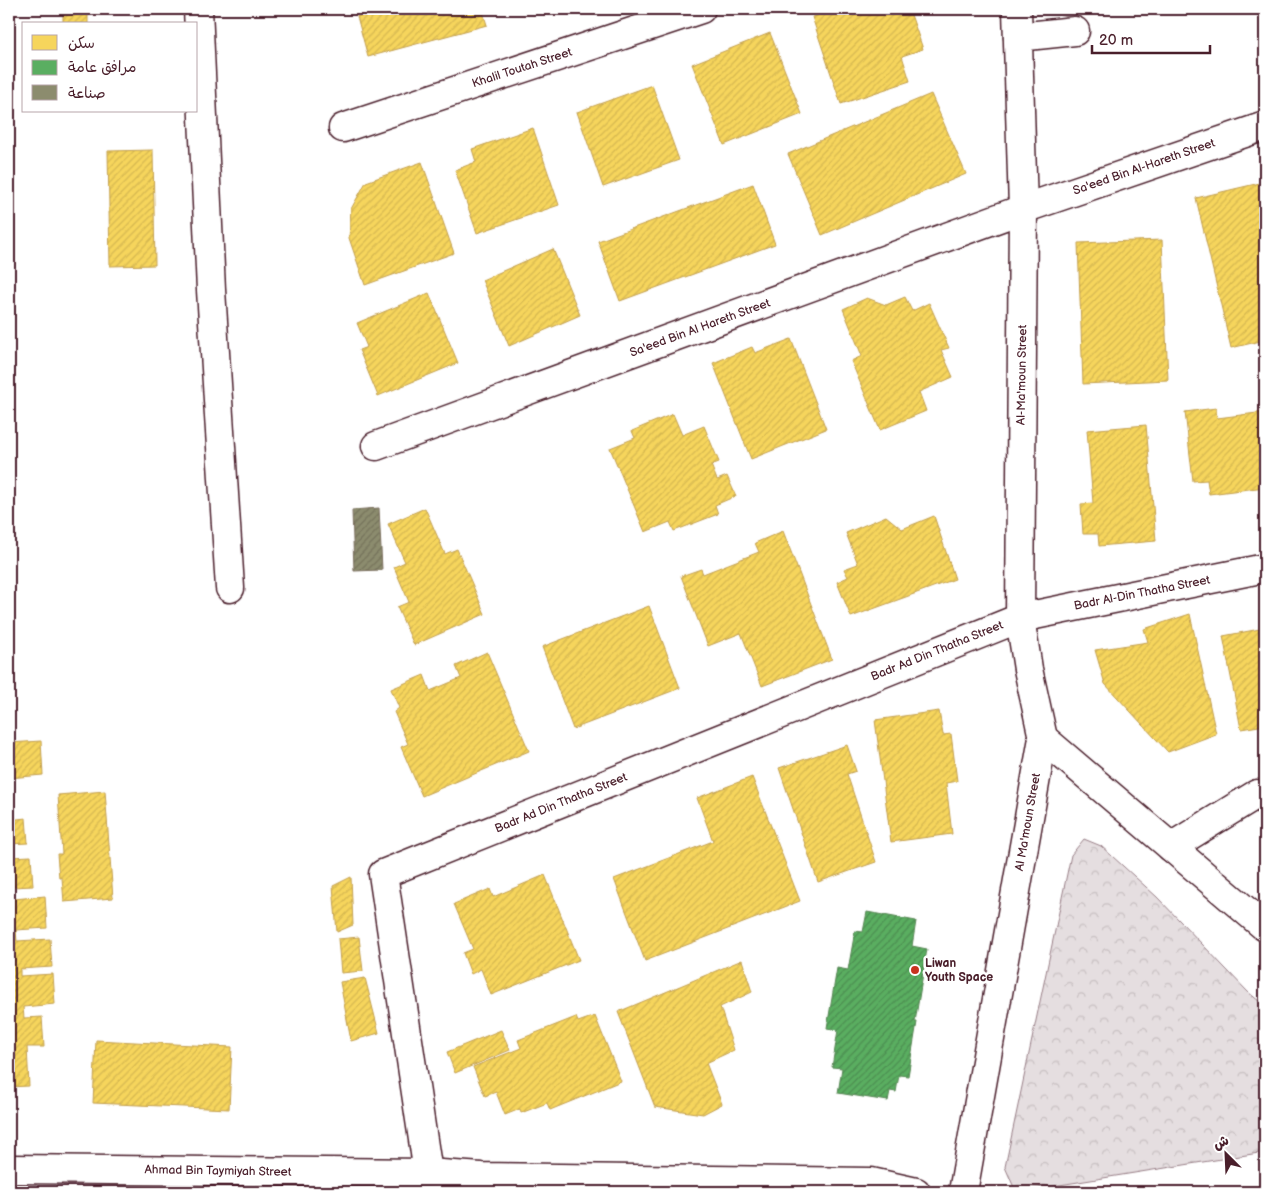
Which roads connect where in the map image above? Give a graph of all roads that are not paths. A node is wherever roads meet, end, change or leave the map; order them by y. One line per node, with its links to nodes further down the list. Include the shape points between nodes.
1 (198, 9): 11 (street, via 211,290)
2 (701, 9): 7 (street, Khalil Toutah Street)
3 (1017, 9): 5 (street, Al-Ma'moun Street)
4 (1075, 30): 5 (street)
5 (1018, 37): 8 (street, Al-Ma'moun Street)
6 (1265, 126): 8 (street, Sa'eed Bin Al-Hareth Street)
7 (343, 128)
8 (1023, 209): 9 (street, Sa'eed Bin Al Hareth Street); 12 (street, Al-Ma'moun Street)
9 (376, 446)
10 (1265, 568): 12 (street, Badr Al-Din Thatha Street)
11 (230, 588)
12 (1020, 618): 13 (street, Al-Ma'moun Street); 18 (street, Badr Ad Din Thatha Street, via 383,874)
13 (1043, 738): 15 (street); 21 (street, Al Ma'moun Street)
14 (1256, 794): 15 (street)
15 (1171, 847): 16 (street)
16 (1265, 927)
17 (9, 1169): 18 (street, Ahmad Bin Taymiyah Street)
18 (428, 1173): 19 (street, Ahmad Bin Taymiyah Street)
19 (483, 1185): 20 (street, Ahmad Bin Taymiyah Street, via 871,1182)
20 (916, 1192)
21 (963, 1192)

